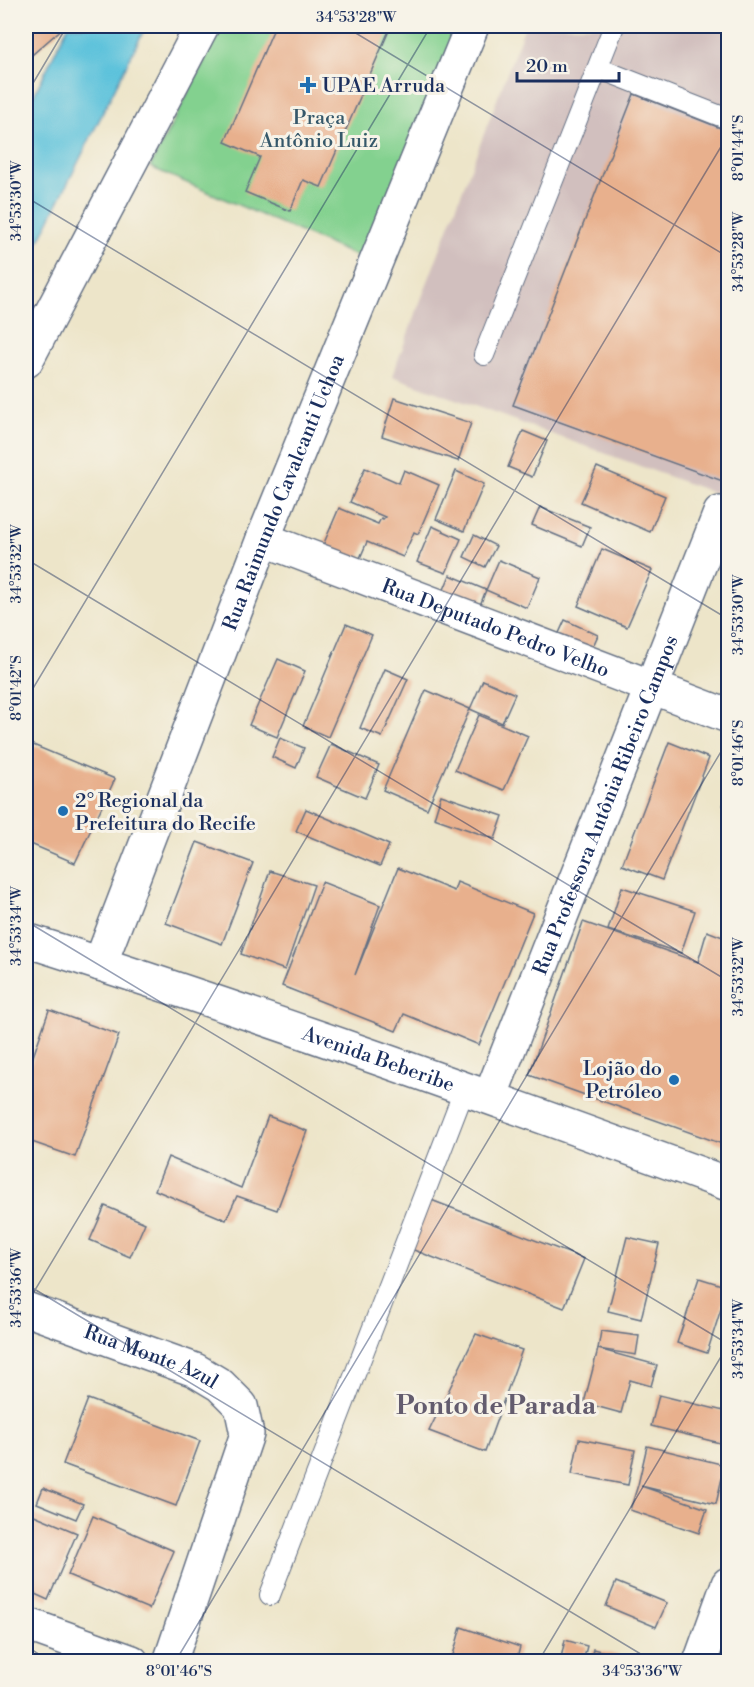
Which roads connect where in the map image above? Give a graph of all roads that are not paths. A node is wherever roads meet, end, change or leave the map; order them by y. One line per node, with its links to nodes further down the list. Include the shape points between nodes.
1 (202, 26): 7 (street)
2 (472, 26): 9 (street, Rua Raimundo Cavalcanti Uchoa)
3 (614, 26): 4 (lane)
4 (598, 68): 5 (lane); 6 (lane)
5 (729, 119)
6 (484, 355)
7 (26, 361)
8 (720, 513): 10 (street, Rua Professora Antônia Ribeiro Campos)
9 (263, 539): 10 (street, Rua Deputado Pedro Velho); 13 (street, Rua Raimundo Cavalcanti Uchoa)
10 (652, 687): 11 (street, Rua Deputado Pedro Velho); 14 (street, Rua Professora Antônia Ribeiro Campos)
11 (729, 716)
12 (26, 940): 13 (street, Avenida Beberibe)
13 (100, 964): 14 (street, Avenida Beberibe)
14 (477, 1093): 15 (street, Avenida Beberibe); 18 (lane)
15 (729, 1184)
16 (26, 1309): 21 (street, Rua Monte Azul, via 195,1370 220,1385 241,1406 247,1434)
17 (729, 1584): 22 (street)
18 (270, 1594)
19 (26, 1624): 20 (street)
20 (132, 1662)
21 (170, 1662)
22 (700, 1662)

